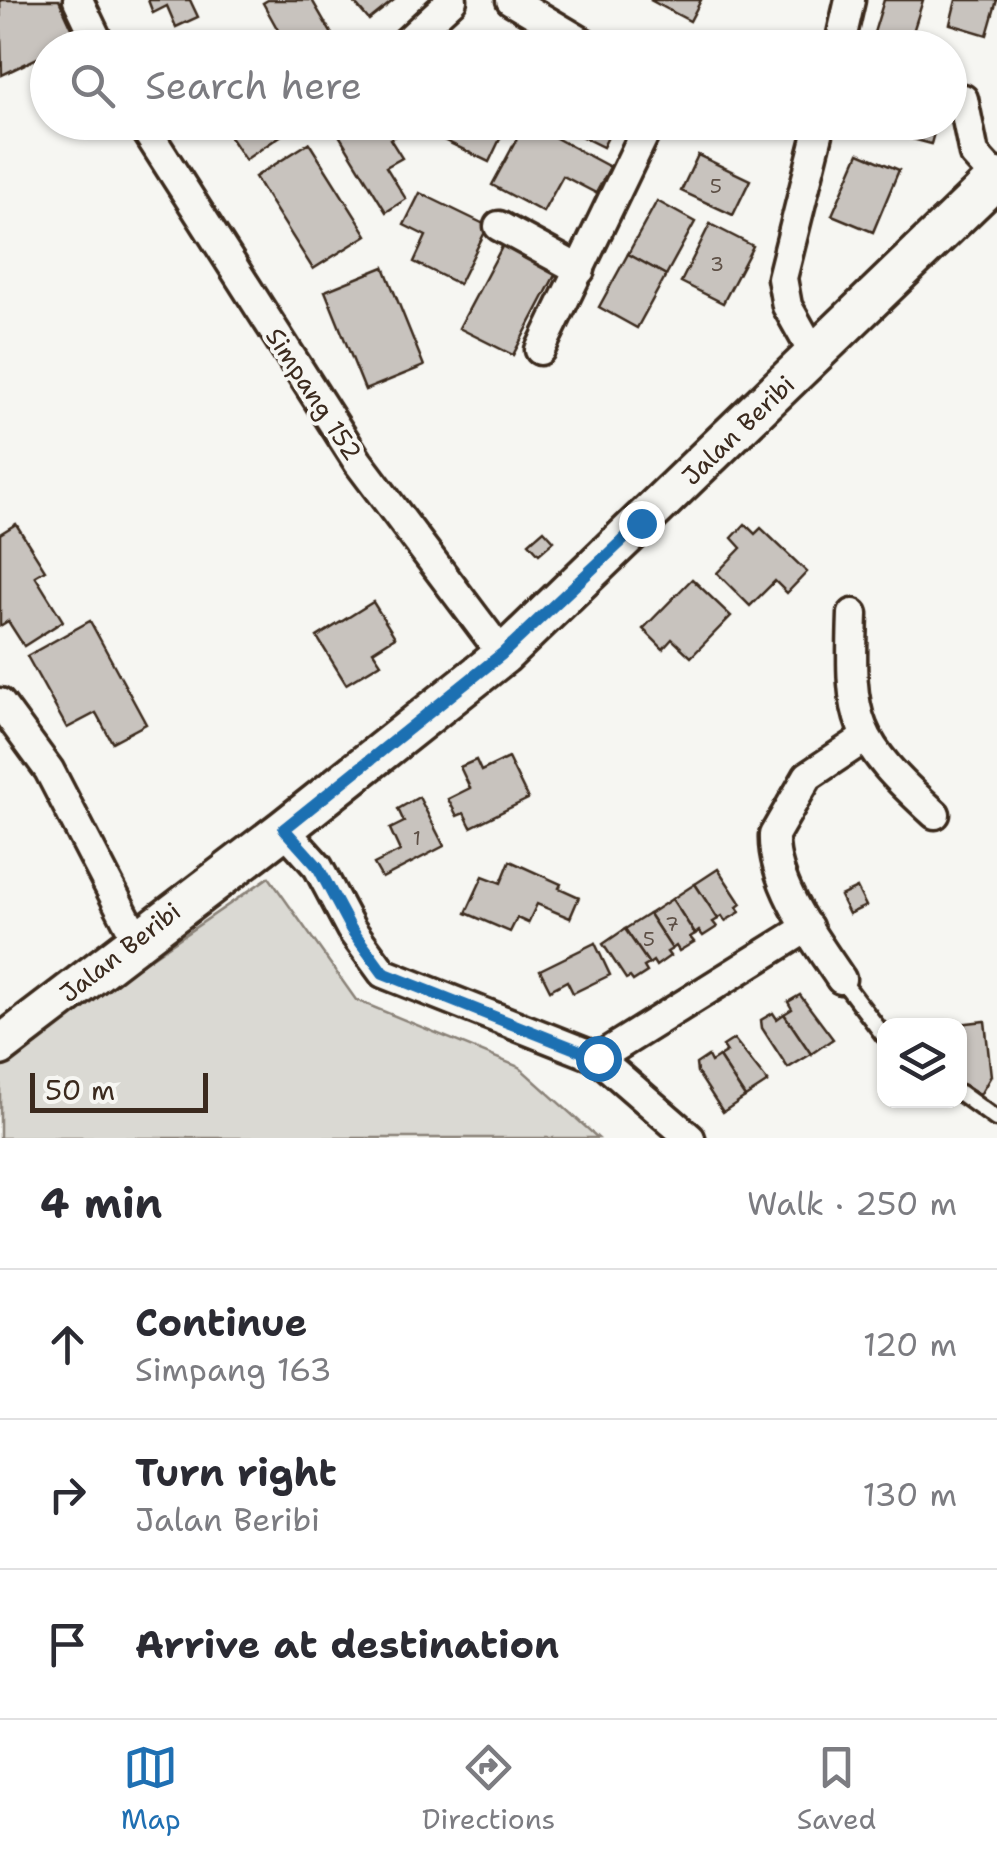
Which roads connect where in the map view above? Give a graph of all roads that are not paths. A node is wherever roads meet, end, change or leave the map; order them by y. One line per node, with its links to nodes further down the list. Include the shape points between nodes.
1 (78, 0): 5 (street)
2 (452, 0): 6 (street)
3 (511, 0): 7 (street)
4 (850, 0): 8 (street)
5 (93, 30)
6 (420, 30)
7 (562, 30)
8 (843, 30)
9 (967, 118): 13 (street, via 974,154)
10 (152, 140): 19 (street, Simpang 152, via 327,415)
11 (641, 140): 15 (street)
12 (810, 140): 17 (street, via 782,278 787,306)
13 (997, 178): 17 (main road, Jalan Beribi)
14 (499, 226): 15 (street)
15 (580, 270): 16 (street)
16 (540, 350)
17 (815, 356): 19 (main road, Jalan Beribi)
18 (853, 614): 21 (street, via 850,691)
19 (502, 654): 23 (main road, Jalan Beribi)
20 (0, 704): 25 (street, via 49,770)
21 (865, 738): 22 (street, via 890,773); 24 (street, via 808,776 774,835 780,869)
22 (935, 814)
23 (284, 829): 25 (main road, Jalan Beribi); 29 (street, via 318,867 383,973)
24 (808, 928): 26 (street); 29 (street)
25 (136, 938): 28 (main road, Jalan Beribi)
26 (841, 979): 27 (lane)
27 (877, 1027)
28 (0, 1046)
29 (598, 1058): 32 (street)
30 (967, 1097): 31 (lane)
31 (996, 1120)
32 (690, 1138)

